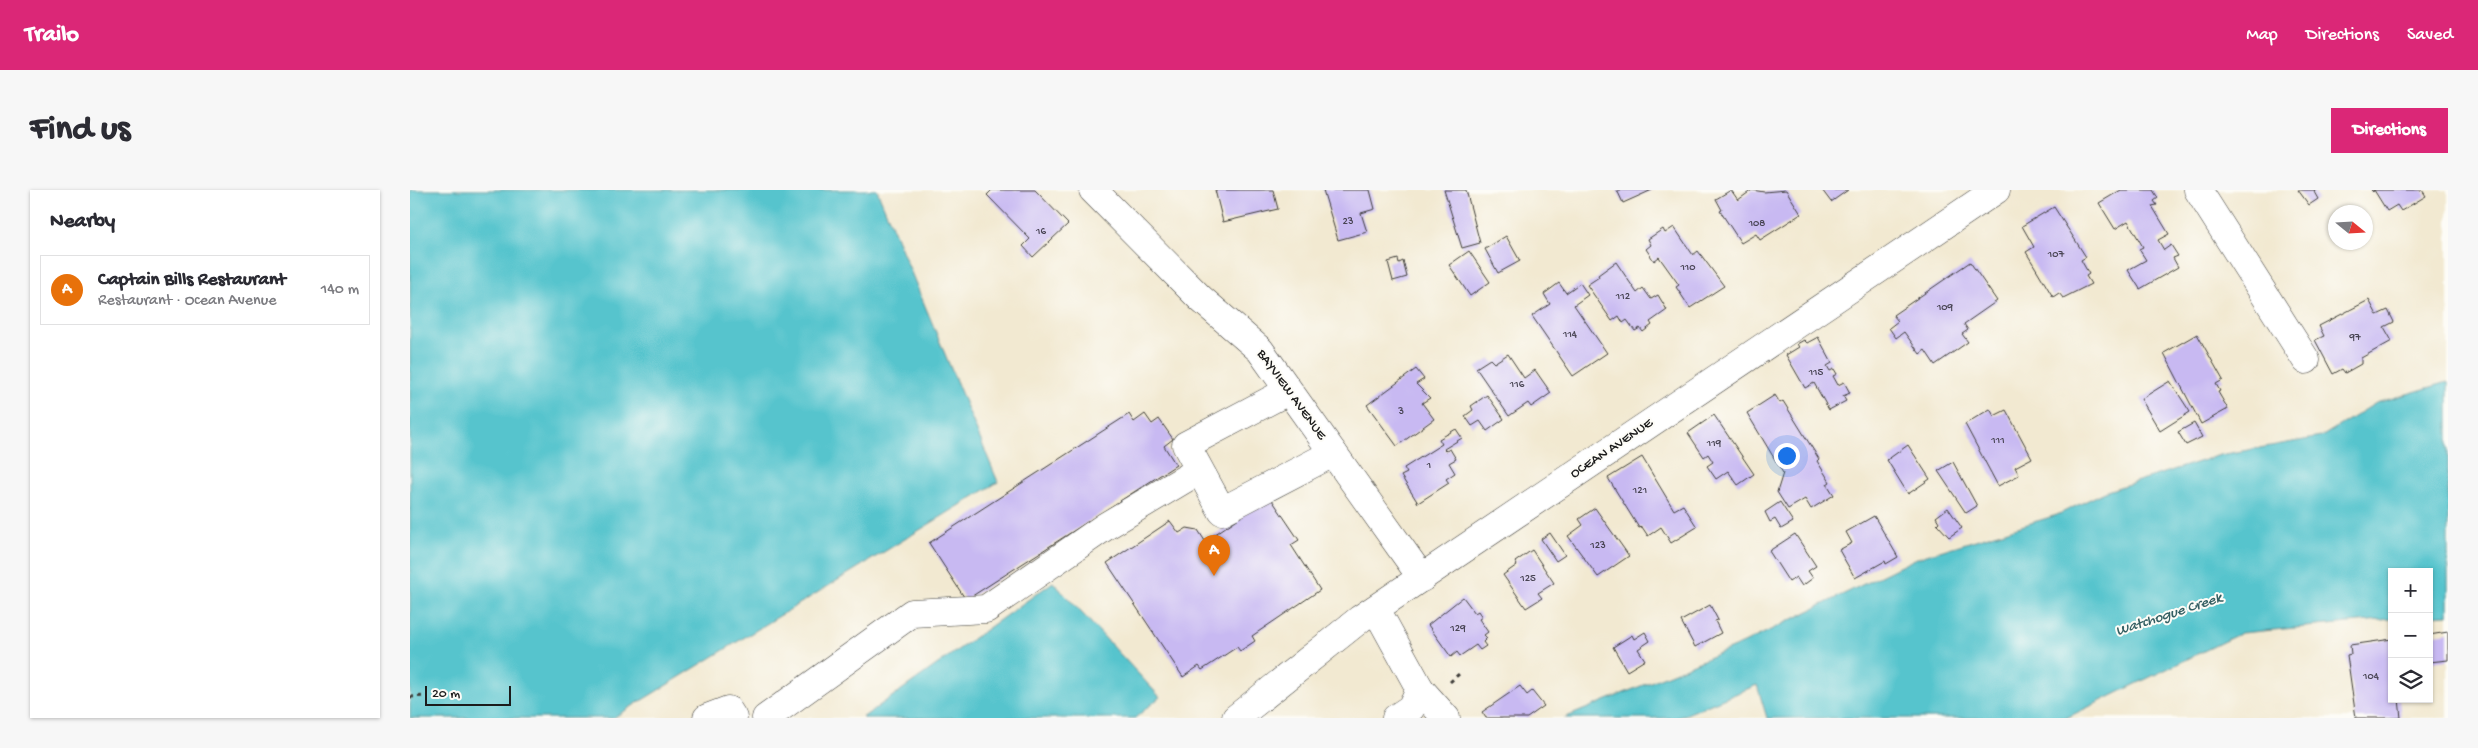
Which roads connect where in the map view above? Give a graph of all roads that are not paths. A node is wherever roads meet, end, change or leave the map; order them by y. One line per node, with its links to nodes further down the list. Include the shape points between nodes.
1 (1092, 190): 6 (street, BAYVIEW AVENUE, via 1200,298 1260,350)
2 (1996, 190): 4 (street, OCEAN AVENUE)
3 (2198, 190): 5 (street)
4 (1963, 199): 9 (street, OCEAN AVENUE)
5 (2306, 360)
6 (1288, 391): 7 (street, BAYVIEW AVENUE); 8 (street, via 1186,446)
7 (1333, 453): 8 (street, via 1222,511); 9 (street, BAYVIEW AVENUE)
8 (1198, 470): 14 (street, via 1106,526 986,610 912,613)
9 (1422, 578): 10 (street, OCEAN AVENUE)
10 (1376, 609): 11 (street); 15 (street, OCEAN AVENUE)
11 (1420, 689): 16 (street, via 1410,708); 17 (street)
12 (707, 718): 13 (street, via 728,710)
13 (733, 718)
14 (766, 718)
15 (1236, 718)
16 (1396, 718)
17 (1446, 718)

